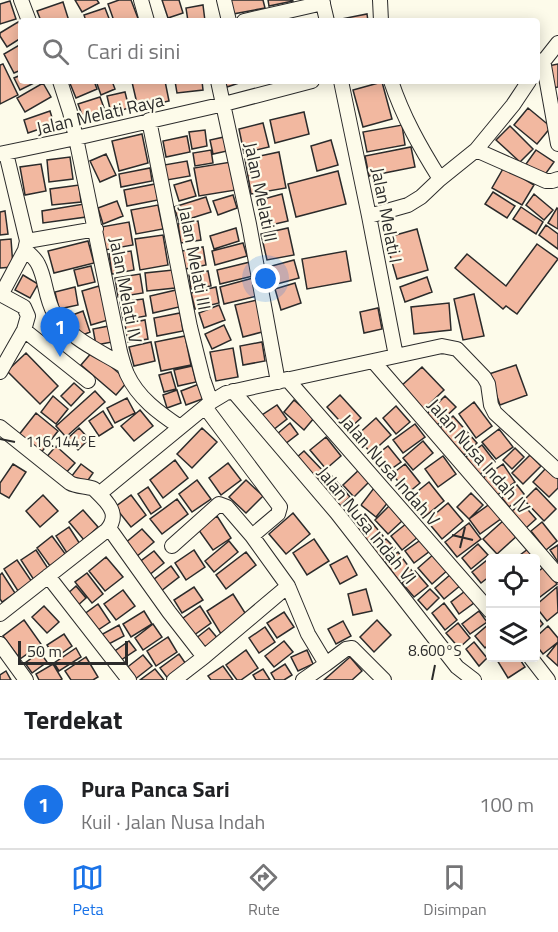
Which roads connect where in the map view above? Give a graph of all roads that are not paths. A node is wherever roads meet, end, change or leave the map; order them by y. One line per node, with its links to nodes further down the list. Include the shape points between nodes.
1 (21, 0): 6 (street)
2 (141, 0): 7 (street)
3 (224, 0): 8 (street)
4 (380, 0): 11 (street)
5 (323, 1): 9 (street); 10 (street)
6 (28, 18)
7 (146, 18)
8 (229, 18)
9 (256, 18)
10 (326, 18)
11 (381, 18)
12 (558, 43): 13 (street)
13 (540, 65): 23 (street)
14 (61, 84): 22 (street, Jalan Melati IV)
15 (219, 84): 20 (street, Jalan Melati II)
16 (301, 84): 20 (street, Jalan Melati Raya)
17 (342, 84): 28 (street, Jalan Melati I)
18 (392, 84): 26 (street, via 406,122)
19 (527, 84): 24 (street)
20 (224, 104): 21 (street, Jalan Melati Raya); 38 (street, Jalan Melati II)
21 (149, 120): 22 (street, Jalan Melati Raya); 40 (street, Jalan Melati III)
22 (76, 138): 25 (street, Jalan Melati Raya); 29 (street, Jalan Melati IV)
23 (558, 144)
24 (476, 150): 26 (street); 27 (street, via 546,181)
25 (3, 154): 30 (street)
26 (440, 179): 28 (street, via 415,201)
27 (558, 179)
28 (369, 216): 33 (street, Jalan Melati I)
29 (96, 228): 30 (street); 35 (street, Jalan Melati IV)
30 (26, 245): 31 (street); 35 (street, via 37,262 54,313 69,332)
31 (0, 294): 32 (street, via 26,309)
32 (24, 330): 36 (street); 37 (street)
33 (396, 356): 34 (street); 43 (street, via 442,346 457,349 486,381 495,413)
34 (373, 361): 38 (street); 48 (street, Jalan Nusa Indah IV)
35 (124, 366): 42 (street, Jalan Melati IV, via 144,399)
36 (0, 372)
37 (88, 381)
38 (283, 381): 39 (street); 51 (street, Jalan Nusa Indah V)
39 (233, 391): 40 (street); 63 (street, Jalan Nusa Indah VI, via 337,513 457,667)
40 (208, 405): 42 (street); 46 (street, Jalan Melati III, via 280,507 278,514)
41 (0, 427): 44 (street, via 70,483)
42 (180, 427): 44 (street)
43 (558, 471)
44 (99, 494): 45 (street, via 112,511)
45 (109, 528): 49 (street); 54 (street)
46 (252, 536): 47 (street, via 227,507 219,504); 50 (street)
47 (172, 546)
48 (558, 575)
49 (48, 576): 52 (street); 59 (street)
50 (288, 586): 54 (street); 56 (street, via 308,634)
51 (486, 608)
52 (0, 614)
53 (0, 644): 58 (street)
54 (204, 657): 60 (street)
55 (535, 662): 57 (street)
56 (326, 664): 61 (street); 62 (street, via 352,648)
57 (545, 676)
58 (24, 677)
59 (129, 680)
60 (174, 680)
61 (303, 680)
62 (384, 680)
63 (474, 680)

